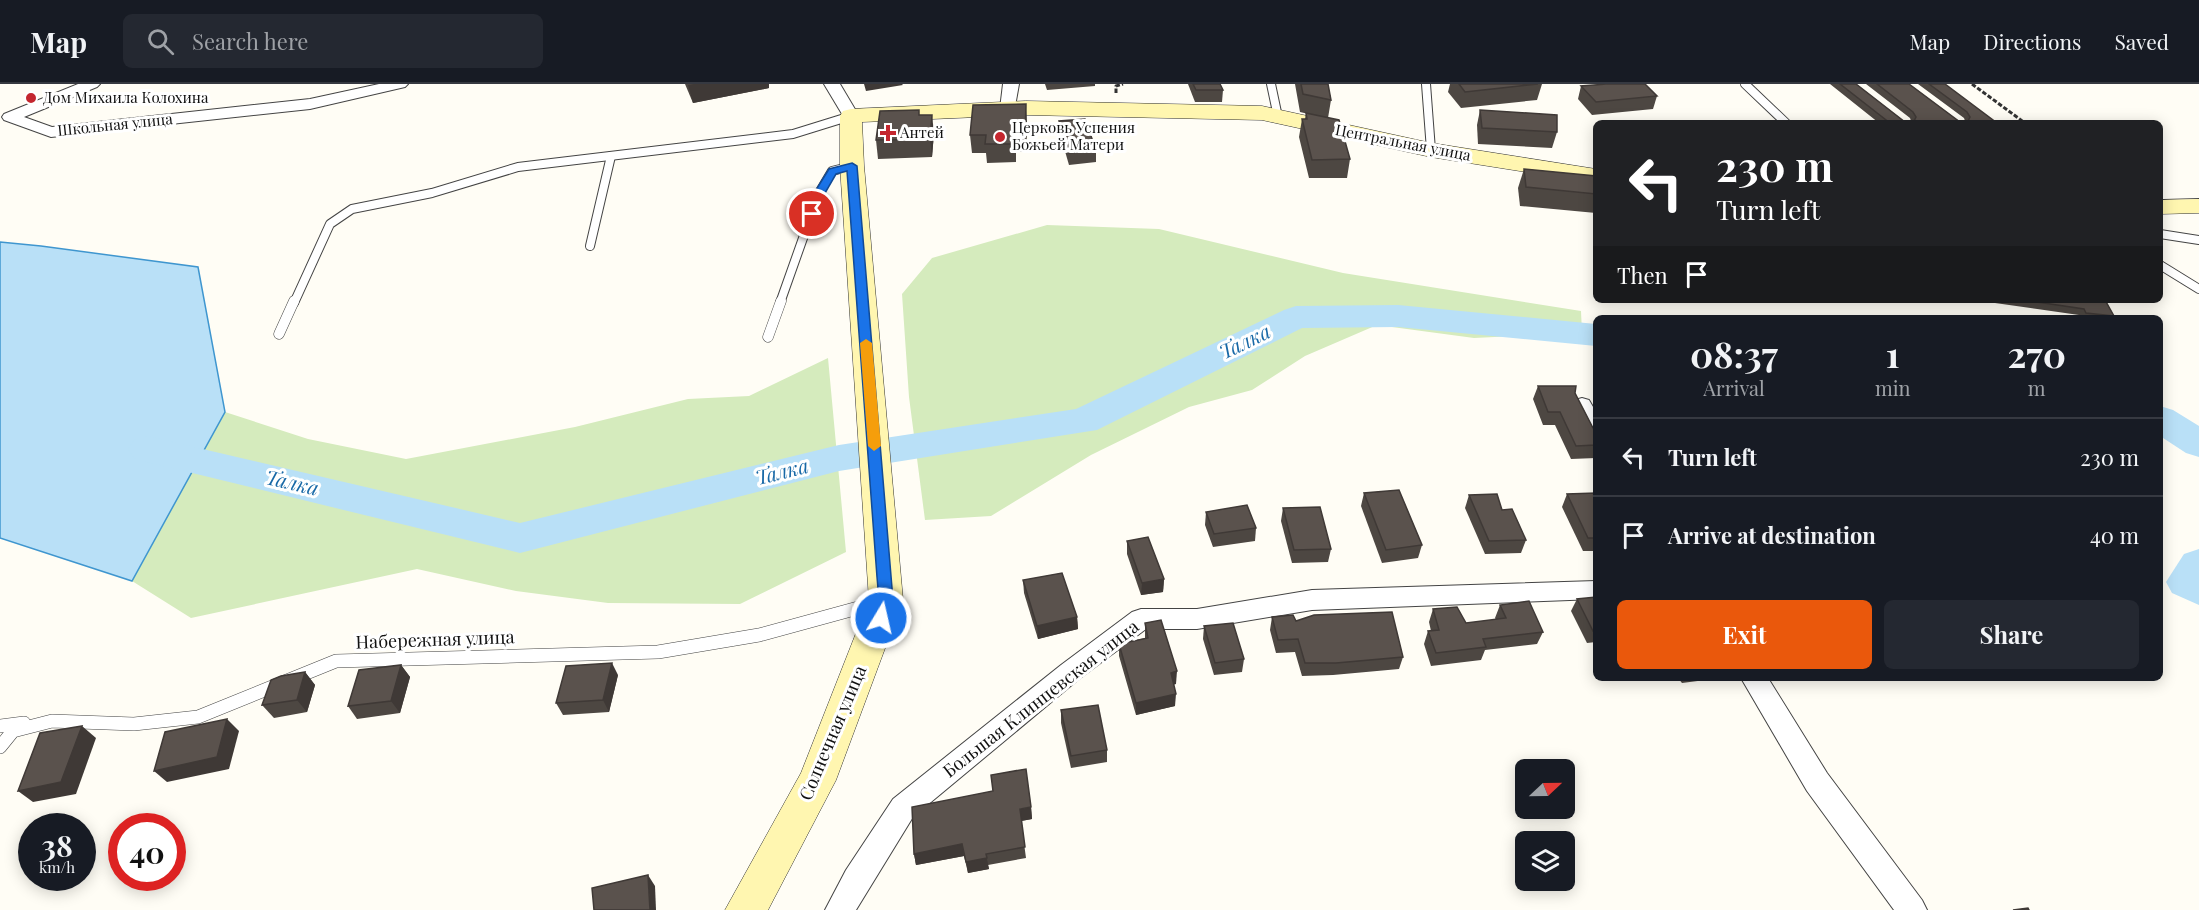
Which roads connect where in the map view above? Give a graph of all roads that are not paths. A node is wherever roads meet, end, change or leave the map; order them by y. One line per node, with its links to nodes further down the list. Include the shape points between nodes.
1 (92, 84): 2 (street, Школьная улица, via 10,117 51,132 310,104)
2 (400, 84)
3 (832, 84): 9 (street)
4 (1011, 84): 8 (street)
5 (1271, 84): 10 (lane)
6 (1426, 84): 12 (lane)
7 (1745, 84): 11 (lane)
8 (1008, 109): 9 (street, Центральная улица); 10 (street, Центральная улица, via 1262,113)
9 (851, 116): 13 (lane, via 793,134); 14 (street, Солнечная улица)
10 (1278, 117): 12 (street, Центральная улица)
11 (1783, 120)
12 (1431, 150): 15 (street, Центральная улица)
13 (611, 156): 20 (lane); 23 (lane, via 518,167 432,193 352,208 330,224)
14 (852, 166): 24 (lane, via 832,171 819,193); 28 (street, Солнечная улица)
15 (1593, 176)
16 (2199, 206): 17 (street)
17 (2163, 207)
18 (2163, 234): 19 (lane)
19 (2199, 240)
20 (590, 246)
21 (2163, 267): 22 (lane)
22 (2199, 289)
23 (279, 334)
24 (768, 337)
25 (1582, 405): 26 (street)
26 (1593, 428)
27 (1593, 590): 34 (street, Большая Клинцевская улица, via 1312,600 1197,619 1141,619 903,808)
28 (886, 600): 30 (lane, Набережная улица, via 759,635 658,652 336,661 198,717 134,724); 33 (street, Солнечная улица, via 817,780)
29 (1756, 681): 35 (street, via 1817,782)
30 (52, 721): 31 (lane); 32 (lane, Набережная улица, via 13,731)
31 (0, 726)
32 (0, 747)
33 (746, 910)
34 (840, 910)
35 (1912, 910)

